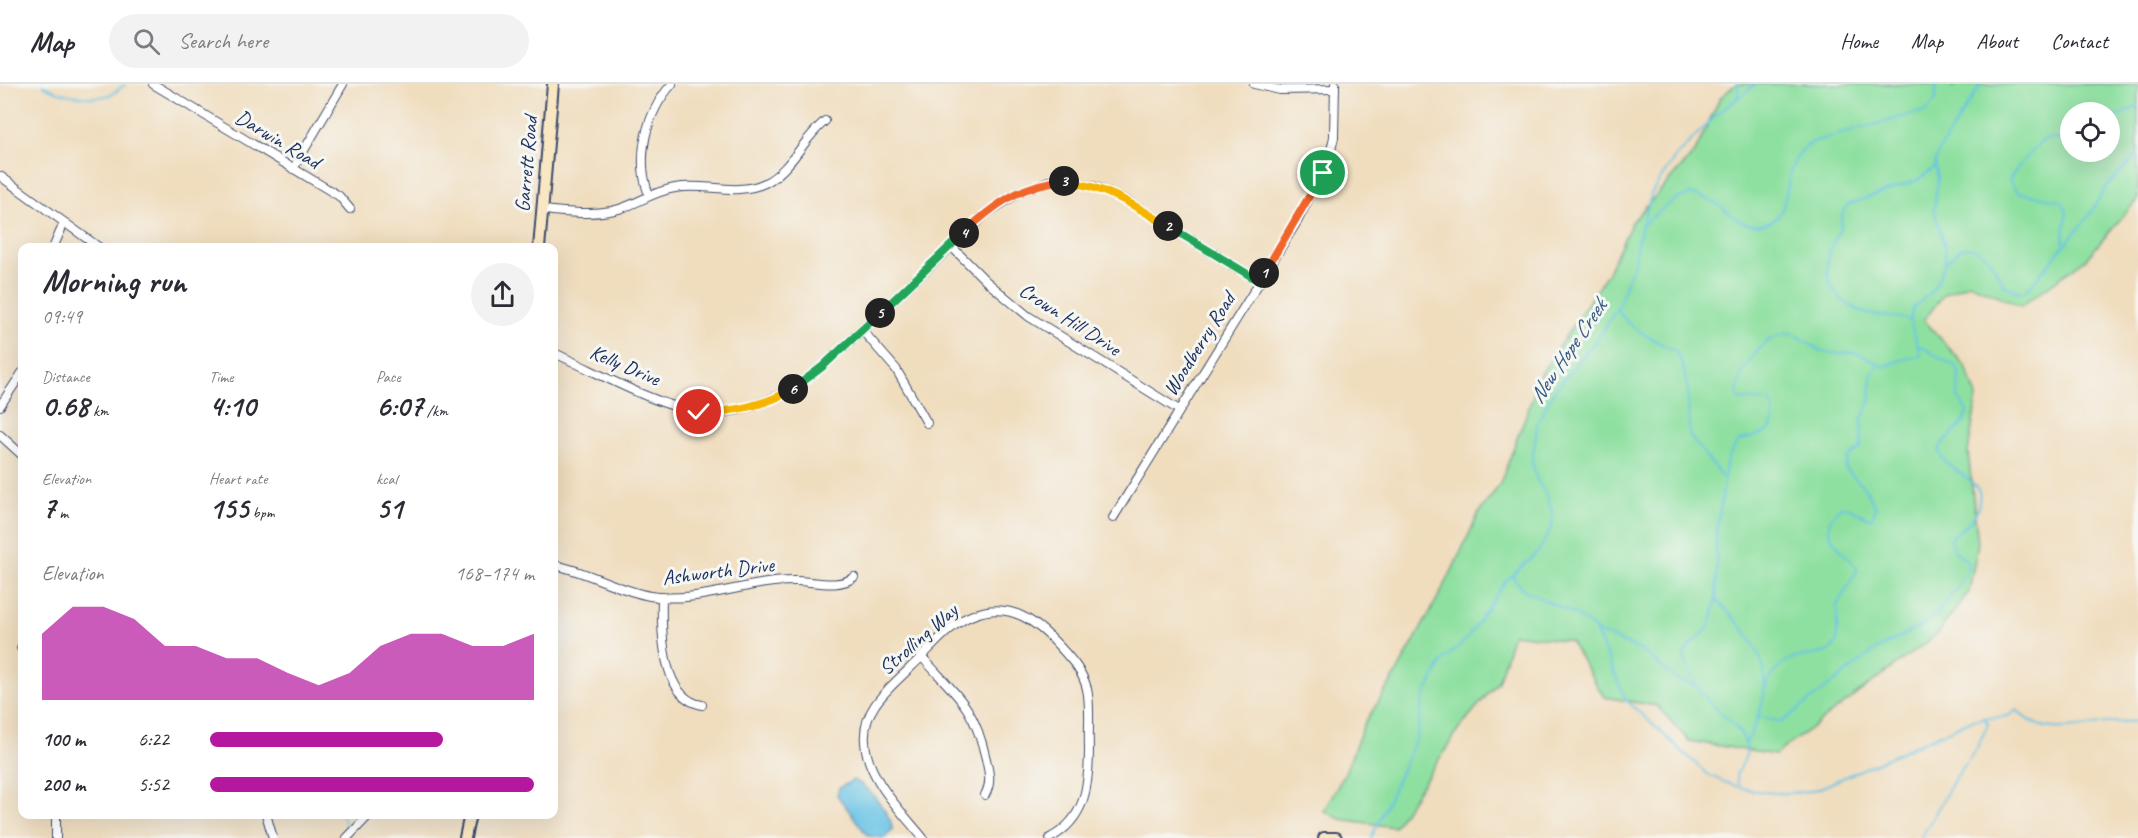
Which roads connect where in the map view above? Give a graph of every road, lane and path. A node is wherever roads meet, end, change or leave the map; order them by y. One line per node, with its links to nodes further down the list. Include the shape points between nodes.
1 (153, 84): 8 (street, Darwin Road)
2 (343, 84): 8 (street)
3 (553, 84): 12 (street, Garrett Road)
4 (672, 84): 10 (street, via 658,100 649,123 642,175)
5 (1254, 84): 6 (street, via 1280,90)
6 (1335, 87): 18 (street, Woodberry Road, via 1334,137 1326,166)
7 (825, 121): 10 (street, via 784,168 765,183 729,190 685,186)
8 (293, 169): 11 (street, Darwin Road, via 339,196)
9 (0, 176): 13 (street)
10 (649, 195): 12 (street, via 616,210)
11 (351, 209)
12 (542, 210): 16 (street, Garrett Road)
13 (64, 223): 14 (street); 15 (street)
14 (55, 243)
15 (92, 243)
16 (539, 243)
17 (951, 246): 18 (street, Kelly Drive, via 1001,202 1041,184 1064,181 1096,187 1127,201); 19 (street, Kelly Drive); 23 (street, Crown Hill Drive, via 1028,316)
18 (1259, 281): 23 (street, Woodberry Road)
19 (862, 330): 20 (street, Kelly Drive, via 822,367 783,395 758,404 711,412 688,410 653,397); 24 (street, via 896,369)
20 (558, 355)
21 (18, 379): 22 (street)
22 (0, 406)
23 (1179, 410): 27 (street, Woodberry Road)
24 (927, 423)
25 (0, 435): 26 (street)
26 (18, 451)
27 (1113, 519)
28 (558, 567): 30 (street, Ashworth Drive)
29 (854, 578): 30 (street, Ashworth Drive, via 839,584 781,581 693,596)
30 (663, 597): 32 (street, via 662,638 668,667 681,693 692,703)
31 (922, 657): 33 (street, via 975,718 990,777); 42 (street, Strolling Way, via 877,702 866,726 865,743 876,775); 43 (street, Strolling Way, via 962,620 982,612 1003,610 1035,622 1074,663 1087,690 1088,783 1076,815)
32 (702, 705)
33 (985, 795)
34 (56, 819): 38 (street)
35 (267, 819): 39 (street)
36 (365, 819): 40 (street)
37 (469, 819): 41 (street)
38 (56, 838)
39 (273, 838)
40 (347, 838)
41 (465, 838)
42 (923, 838)
43 (1050, 838)
44 (1324, 838): 45 (street)
45 (1336, 838)

